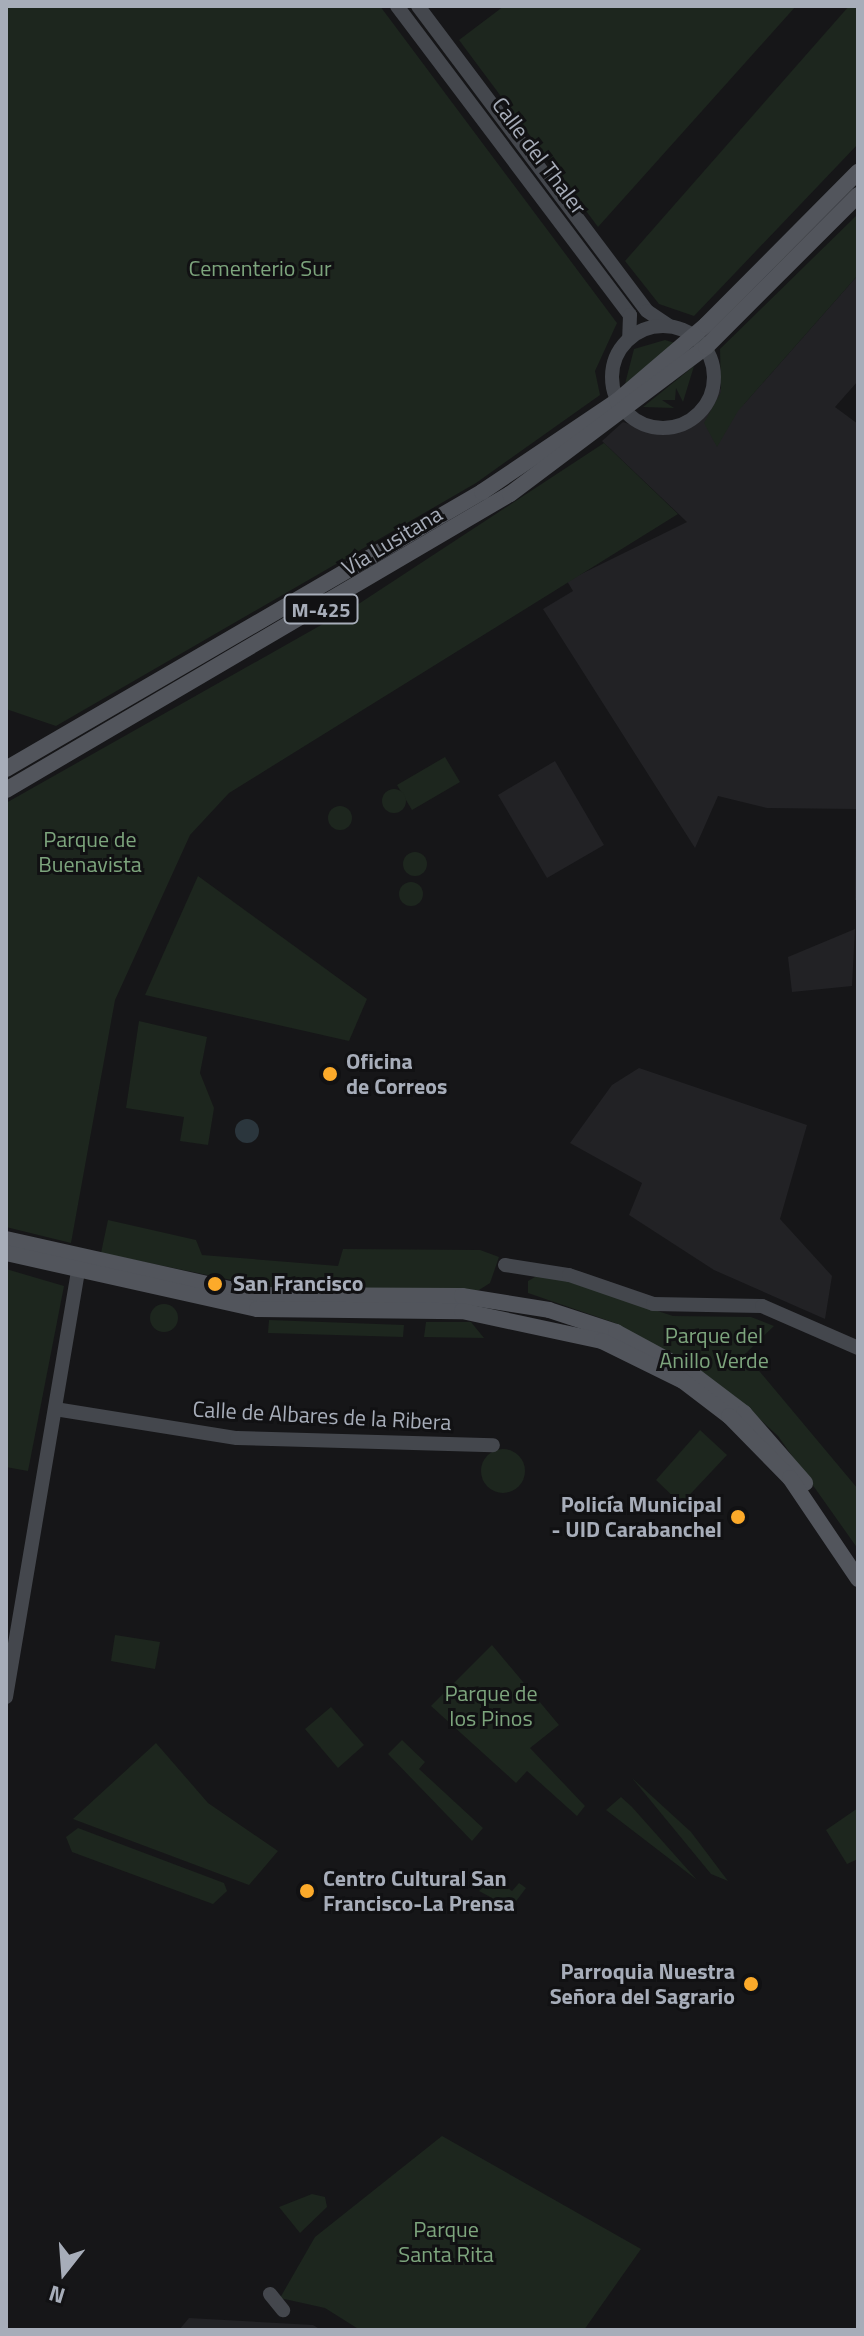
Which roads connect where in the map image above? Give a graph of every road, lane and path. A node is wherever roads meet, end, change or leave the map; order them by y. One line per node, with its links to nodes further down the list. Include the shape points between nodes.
1 (397, 6): 7 (street, Calle del Thaler, via 630,315)
2 (418, 6): 5 (street, Calle del Thaler, via 647,311)
3 (858, 172): 6 (main road, M-425)
4 (858, 195): 8 (main road, M-425)
5 (669, 326): 6 (street, Calle del Thaler); 7 (street)
6 (693, 335): 8 (street); 9 (main road, M-425)
7 (629, 338): 9 (street, via 612,369)
8 (706, 347): 9 (main road, M-425); 9 (street, via 714,384 689,422 654,427)
9 (621, 406): 10 (main road, Vía Lusitana / M-425); 11 (main road, Vía Lusitana / M-425, via 389,570)
10 (6, 769)
11 (6, 790)
12 (6, 1239): 14 (main road)
13 (6, 1253): 14 (main road)
14 (79, 1264): 18 (main road, via 256,1295); 23 (street)
15 (505, 1265): 22 (street, via 569,1275 653,1304 762,1306)
16 (492, 1290): 18 (main road)
17 (524, 1294): 19 (main road)
18 (462, 1304): 19 (main road); 20 (main road)
19 (548, 1317): 21 (main road); 25 (main road, via 616,1332 721,1393 781,1450); 26 (main road, via 645,1360 729,1416 790,1478)
20 (490, 1326)
21 (519, 1331)
22 (858, 1348)
23 (55, 1409): 24 (street, Calle de Albares de la Ribera, via 237,1438); 27 (street)
24 (493, 1445)
25 (858, 1560)
26 (858, 1579)
27 (6, 1697)
28 (270, 2294): 29 (street)
29 (283, 2310)

